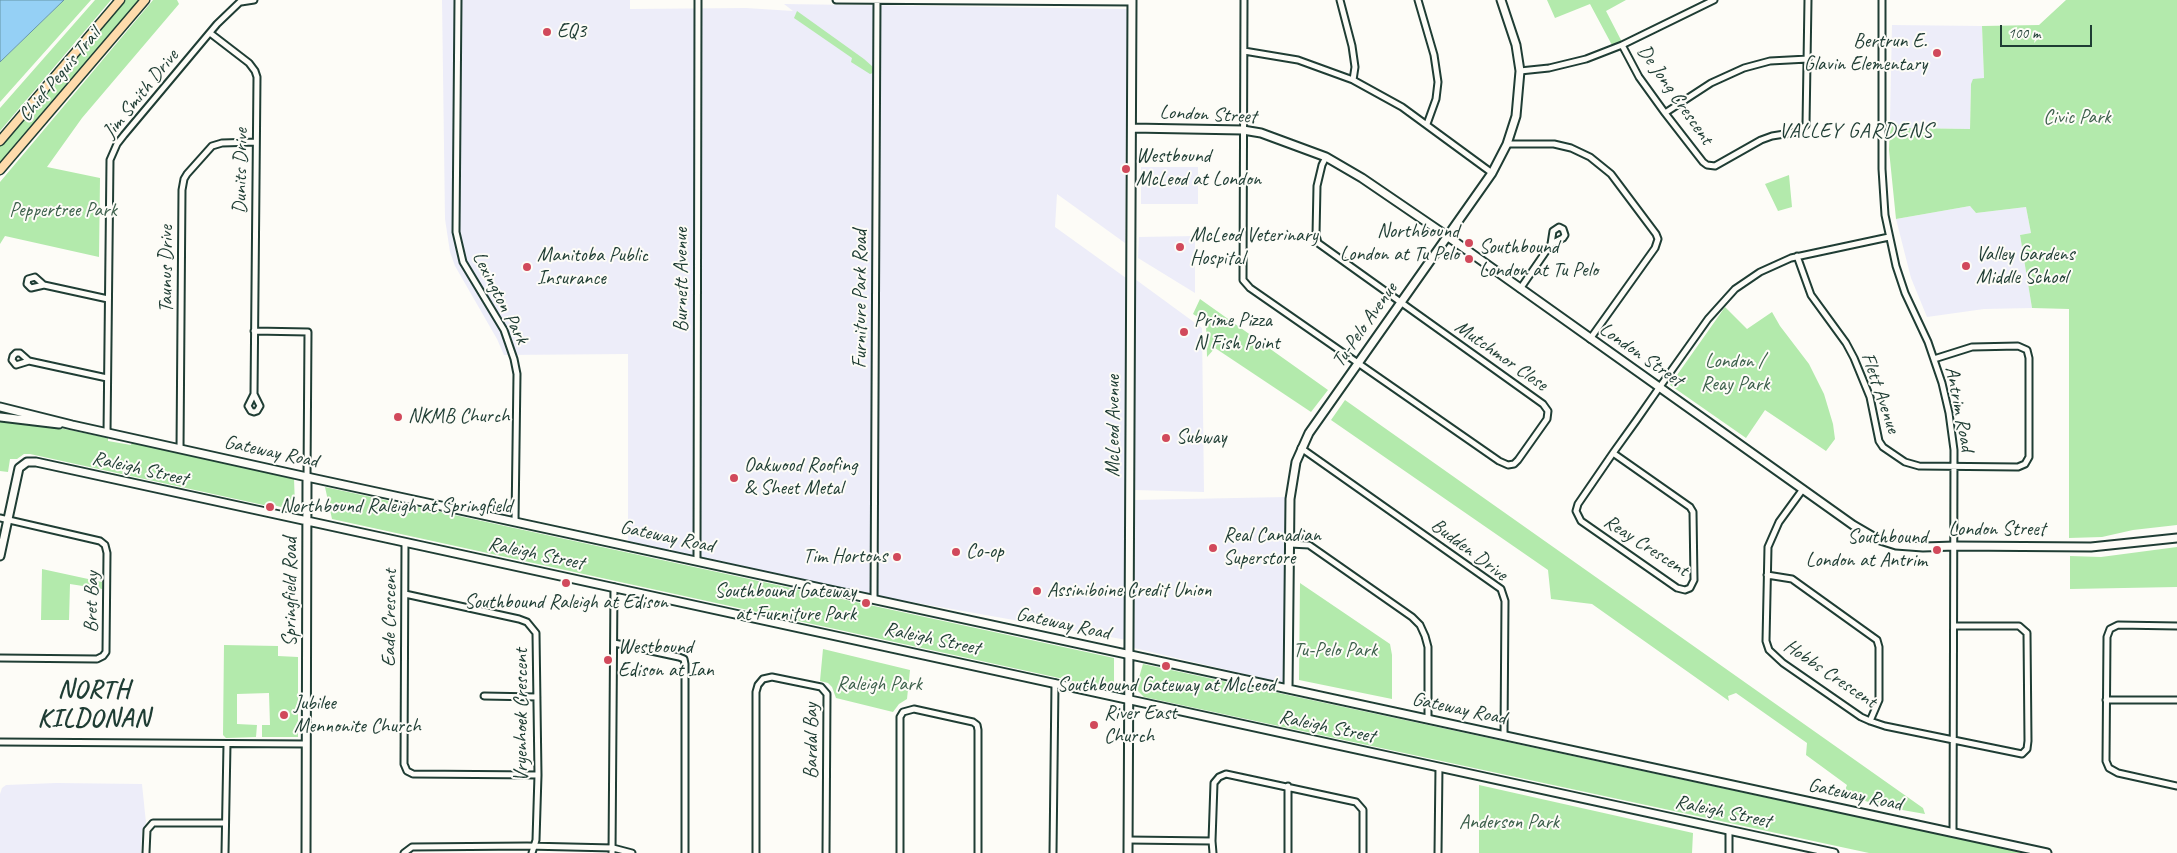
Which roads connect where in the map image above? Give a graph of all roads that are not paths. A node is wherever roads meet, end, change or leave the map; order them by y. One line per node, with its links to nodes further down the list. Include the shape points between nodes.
1 (120, 0): 27 (main road, Chief Peguis Trail)
2 (145, 0): 31 (main road, Chief Peguis Trail)
3 (254, 0): 15 (street, Jim Smith Drive)
4 (458, 0): 60 (street, Lexington Park, via 456,232 463,262 504,330 514,359 517,374)
5 (698, 0): 67 (street, Burnett Avenue)
6 (836, 0): 7 (street)
7 (877, 0): 16 (street); 71 (street, Furniture Park Road)
8 (1244, 0): 19 (street)
9 (1340, 0): 22 (street, via 1352,46)
10 (1418, 0): 24 (street, via 1434,55 1438,82)
11 (1501, 0): 21 (street, Tu-Pelo Avenue, via 1514,37)
12 (1714, 0): 18 (street)
13 (1808, 0): 20 (street, De Jong Crescent)
14 (1882, 0): 34 (street, Antrim Road, via 1882,169)
15 (242, 1): 17 (street, Jim Smith Drive)
16 (1132, 1): 25 (street, McLeod Avenue)
17 (210, 34): 28 (street, Dunits Drive, via 255,70); 39 (street, Jim Smith Drive, via 114,150 109,166)
18 (1622, 45): 21 (street, via 1586,59); 23 (street, De Jong Crescent, via 1639,77)
19 (1244, 51): 22 (street, via 1298,60); 26 (street)
20 (1808, 59): 23 (street, via 1770,61 1744,68 1711,83); 23 (street, De Jong Crescent, via 1808,121 1804,128 1761,140 1715,166 1703,162)
21 (1520, 71): 29 (street, Tu-Pelo Avenue, via 1516,116)
22 (1353, 80): 24 (street)
23 (1665, 113)
24 (1427, 124): 32 (street)
25 (1132, 128): 26 (street, London Street); 75 (street, McLeod Avenue)
26 (1243, 130): 30 (street, London Street, via 1261,133); 45 (street, via 1244,280 1250,288)
27 (0, 141)
28 (256, 142): 41 (street, Dunits Drive); 54 (street, Taunus Drive, via 212,146 184,179)
29 (1507, 144): 32 (street, Tu-Pelo Avenue); 42 (street, via 1554,144 1590,157 1611,174 1658,238 1655,248)
30 (1326, 157): 33 (street, London Street); 40 (street, via 1317,186 1318,243)
31 (0, 170)
32 (1492, 173): 33 (street, Tu-Pelo Avenue)
33 (1447, 236): 38 (street, London Street); 40 (street, Tu-Pelo Avenue)
34 (1889, 237): 36 (street, Reay Crescent); 43 (street, Antrim Road, via 1905,293)
35 (1551, 244): 38 (street)
36 (1797, 256): 47 (street, Reay Crescent, via 1752,277 1725,299); 56 (street, Flett Avenue, via 1811,295 1857,364 1870,397 1880,444 1912,465)
37 (44, 285): 39 (street)
38 (1520, 289): 42 (street, London Street)
39 (108, 299): 46 (street, Jim Smith Drive)
40 (1400, 304): 45 (street, Tu-Pelo Avenue); 45 (street, Mutchmor Close, via 1543,404 1548,411 1547,419 1518,460 1511,465 1502,463)
41 (254, 331): 48 (street, Dunits Drive); 57 (street, Springfield Road, via 308,332)
42 (1590, 339): 47 (street, London Street)
43 (1934, 359): 56 (street, Antrim Road, via 1949,413); 56 (street, Flett Avenue, via 1972,347 2018,346 2029,354 2028,460 2018,467)
44 (29, 362): 46 (street)
45 (1358, 362): 53 (street, Tu-Pelo Avenue)
46 (108, 378): 52 (street, Jim Smith Drive)
47 (1659, 388): 55 (street, Reay Crescent); 58 (street, London Street)
48 (254, 394)
49 (0, 407): 51 (street, Gateway Road)
50 (0, 417): 51 (street, Gateway Road)
51 (72, 425): 52 (street, Gateway Road)
52 (107, 433): 54 (street, Gateway Road)
53 (1301, 448): 64 (street, Tu-Pelo Avenue, via 1292,477); 86 (street, Budden Drive, via 1501,589 1505,597)
54 (180, 449): 57 (street, Gateway Road)
55 (1613, 453): 55 (street, Reay Crescent, via 1693,512 1694,580 1690,588 1677,588 1576,515 1578,504)
56 (1954, 467): 65 (street, Antrim Road)
57 (307, 477): 60 (street, Gateway Road); 61 (street, Springfield Road)
58 (1803, 489): 65 (street, London Street, via 1877,539 1910,547); 68 (street, Hobbs Crescent, via 1772,534)
59 (4, 519): 61 (street, Raleigh Street, via 18,471 23,463 36,462); 66 (street); 76 (street, Bret Bay, via 100,541 105,545 106,652 97,658)
60 (516, 521): 67 (street, Gateway Road)
61 (307, 522): 63 (street, Raleigh Street); 90 (street, Springfield Road)
62 (2177, 538): 65 (street, London Street, via 2091,547)
63 (405, 543): 69 (street, Raleigh Street); 70 (street, Eade Crescent)
64 (1290, 544): 78 (street, Tu-Pelo Avenue); 84 (street, via 1309,545 1420,625 1428,647)
65 (1955, 546): 72 (street, Antrim Road)
66 (0, 556)
67 (697, 560): 71 (street, Gateway Road)
68 (1767, 575): 85 (street, Hobbs Crescent, via 1768,650 1861,717); 85 (street, via 1792,579 1877,640 1879,700)
69 (614, 587): 74 (street); 77 (street, Raleigh Street)
70 (405, 594): 80 (street, Vryenhoek Crescent, via 527,622 533,627 538,640); 92 (street, Eade Crescent, via 404,764 407,770 413,774)
71 (874, 598): 75 (street, Gateway Road)
72 (1954, 626): 87 (street, Antrim Road); 87 (street, Hobbs Crescent, via 2019,626 2026,631 2028,638 2028,732 2022,754)
73 (2177, 626): 82 (street, via 2118,625 2110,629 2107,637)
74 (614, 644): 103 (street); 108 (street, via 684,660)
75 (1129, 655): 78 (street, Gateway Road); 81 (street, McLeod Avenue)
76 (0, 658)
77 (1055, 683): 81 (street, Raleigh Street); 113 (street)
78 (1288, 689): 84 (street, Gateway Road)
79 (484, 696): 80 (street)
80 (537, 697): 92 (street, Vryenhoek Crescent)
81 (1130, 700): 91 (street, Raleigh Street); 98 (street, McLeod Avenue)
82 (2106, 700): 83 (street); 94 (street, via 2106,761 2109,768 2118,773)
83 (2177, 700)
84 (1428, 719): 86 (street, Gateway Road)
85 (1870, 720): 87 (street, Hobbs Crescent)
86 (1504, 735): 97 (street, Gateway Road)
87 (1954, 740): 97 (street, Antrim Road)
88 (0, 742): 89 (street)
89 (226, 744): 90 (street); 95 (street)
90 (306, 744): 106 (street, Springfield Road)
91 (1439, 767): 96 (street, Raleigh Street); 118 (street)
92 (538, 775): 101 (street, Vryenhoek Crescent)
93 (1288, 786): 99 (street, via 1222,775 1214,783); 116 (street); 117 (street, via 1351,800 1360,805 1364,816)
94 (2177, 786)
95 (225, 823): 104 (street, via 154,824 147,830); 105 (street)
96 (1729, 831): 100 (street, Raleigh Street); 119 (street)
97 (1953, 832): 121 (street, Gateway Road)
98 (1128, 840): 99 (street); 114 (street, McLeod Avenue)
99 (1212, 841): 115 (street)
100 (1804, 849): 120 (street, Raleigh Street)
101 (533, 850): 102 (street, via 412,847); 103 (street)
102 (405, 851)
103 (612, 851): 107 (street)
104 (146, 853)
105 (225, 853)
106 (306, 853)
107 (632, 853)
108 (685, 853)
109 (756, 853): 110 (street, Bardal Bay, via 756,692 763,679 772,677 821,687 827,694)
110 (826, 853)
111 (900, 853): 112 (street, via 900,722 903,712 914,709 976,725)
112 (978, 853)
113 (1053, 853)
114 (1128, 853)
115 (1213, 853)
116 (1288, 853)
117 (1363, 853)
118 (1438, 853)
119 (1729, 853)
120 (1834, 853)
121 (2047, 853)

